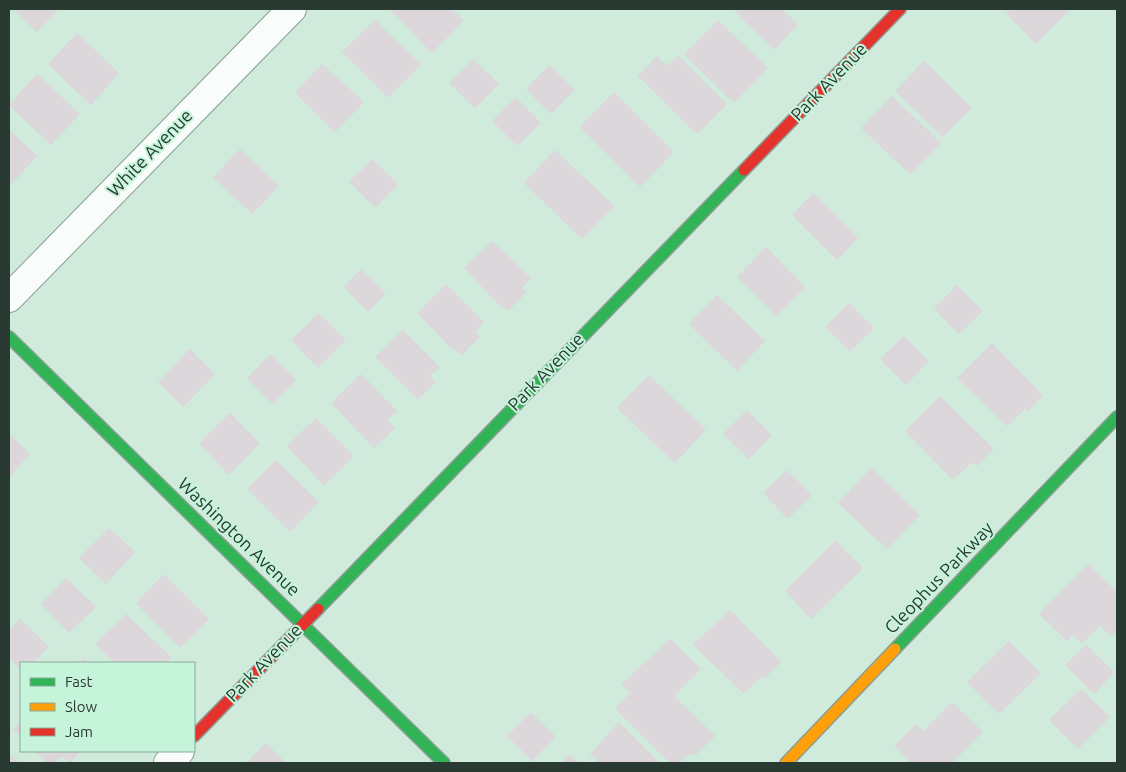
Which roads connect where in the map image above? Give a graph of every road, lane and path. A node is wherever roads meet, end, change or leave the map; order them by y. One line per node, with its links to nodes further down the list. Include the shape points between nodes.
1 (292, 9): 3 (street, White Avenue)
2 (900, 9): 6 (street, Park Avenue)
3 (9, 298)
4 (9, 336): 6 (street, Washington Avenue)
5 (1117, 417): 11 (street, Cleophus Parkway)
6 (302, 624): 7 (street, Park Avenue); 10 (street, Washington Avenue)
7 (195, 735)
8 (179, 752): 9 (street)
9 (168, 763)
10 (444, 763)
11 (786, 763)

